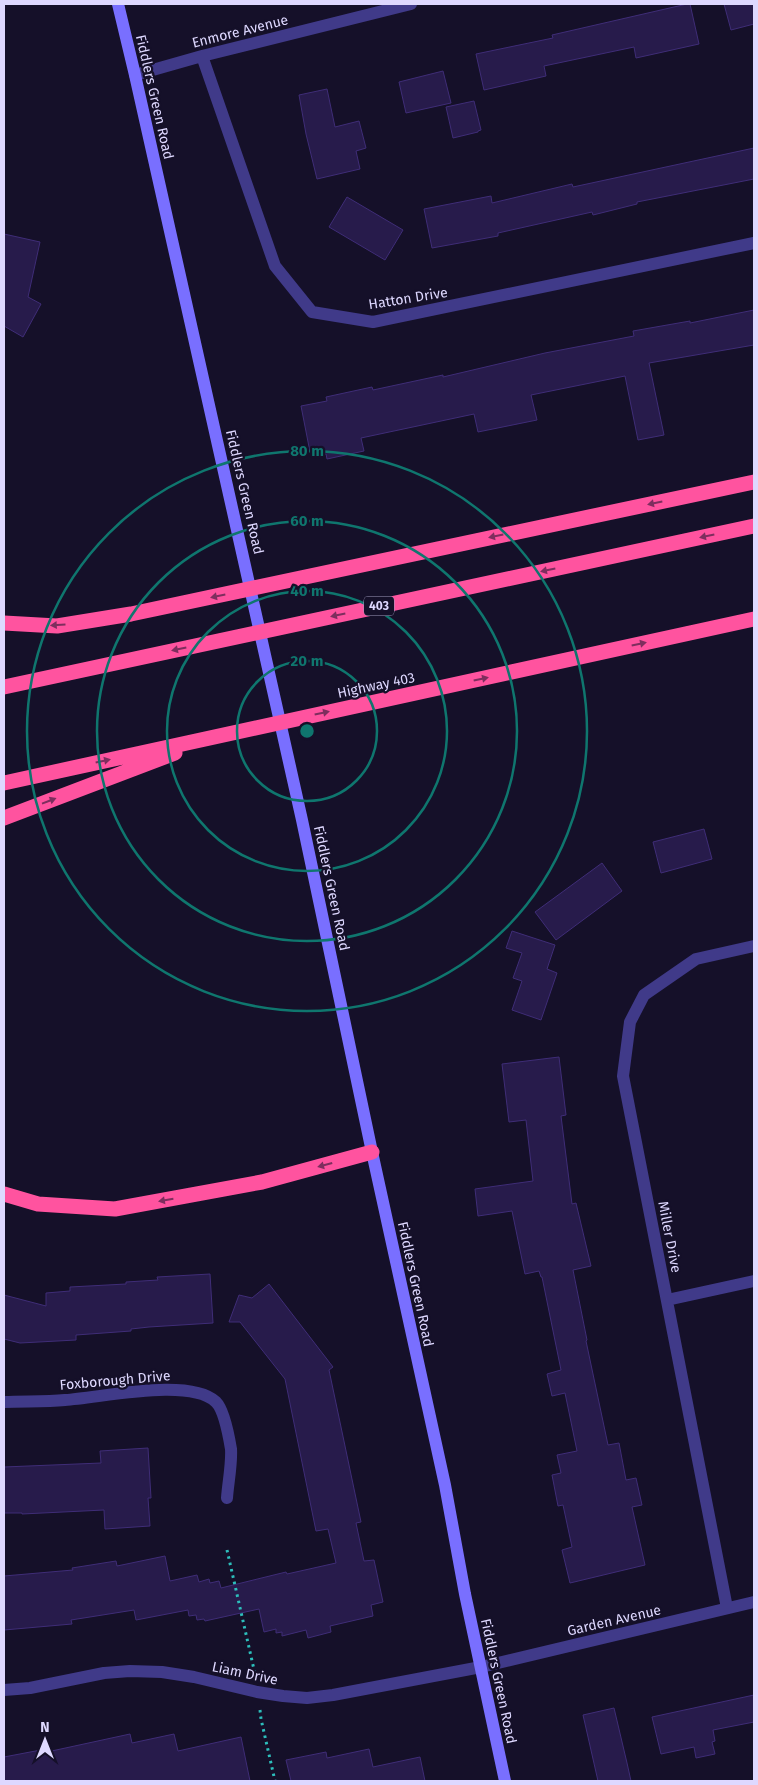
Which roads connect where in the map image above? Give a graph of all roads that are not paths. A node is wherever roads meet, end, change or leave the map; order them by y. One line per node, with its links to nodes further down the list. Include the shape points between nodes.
1 (118, 4): 4 (main road, Fiddlers Green Road)
2 (411, 4): 3 (street, Enmore Avenue)
3 (202, 56): 4 (street, Enmore Avenue); 5 (street, Hatton Drive, via 275,266 312,312 374,322)
4 (135, 75): 15 (main road, Fiddlers Green Road, via 302,820)
5 (754, 244)
6 (754, 482): 9 (highway, one-way to 9, via 131,614 57,626)
7 (754, 526): 10 (highway, 403, one-way to 10)
8 (754, 620): 11 (highway, Highway 403, one-way to 8)
9 (4, 622)
10 (4, 687)
11 (223, 735): 12 (highway, Highway 403, one-way to 11); 13 (highway, one-way to 11)
12 (4, 783)
13 (4, 818)
14 (754, 946): 18 (street, Miller Drive, via 696,959 644,995 630,1022 623,1076)
15 (372, 1152): 16 (highway, one-way to 16, via 262,1182 115,1209 38,1204); 23 (main road, Fiddlers Green Road, via 443,1476)
16 (4, 1194)
17 (754, 1281): 18 (street)
18 (667, 1300): 22 (street, Miller Drive)
19 (4, 1402): 20 (street, Foxborough Drive, via 65,1400 167,1389 201,1393 216,1402 224,1416 231,1450)
20 (227, 1498)
21 (754, 1602): 22 (street, Garden Avenue)
22 (727, 1608): 23 (street, Garden Avenue)
23 (480, 1667): 24 (street, Liam Drive, via 307,1698 257,1692 162,1672 130,1671); 25 (main road, Fiddlers Green Road)
24 (4, 1690)
25 (506, 1781)

